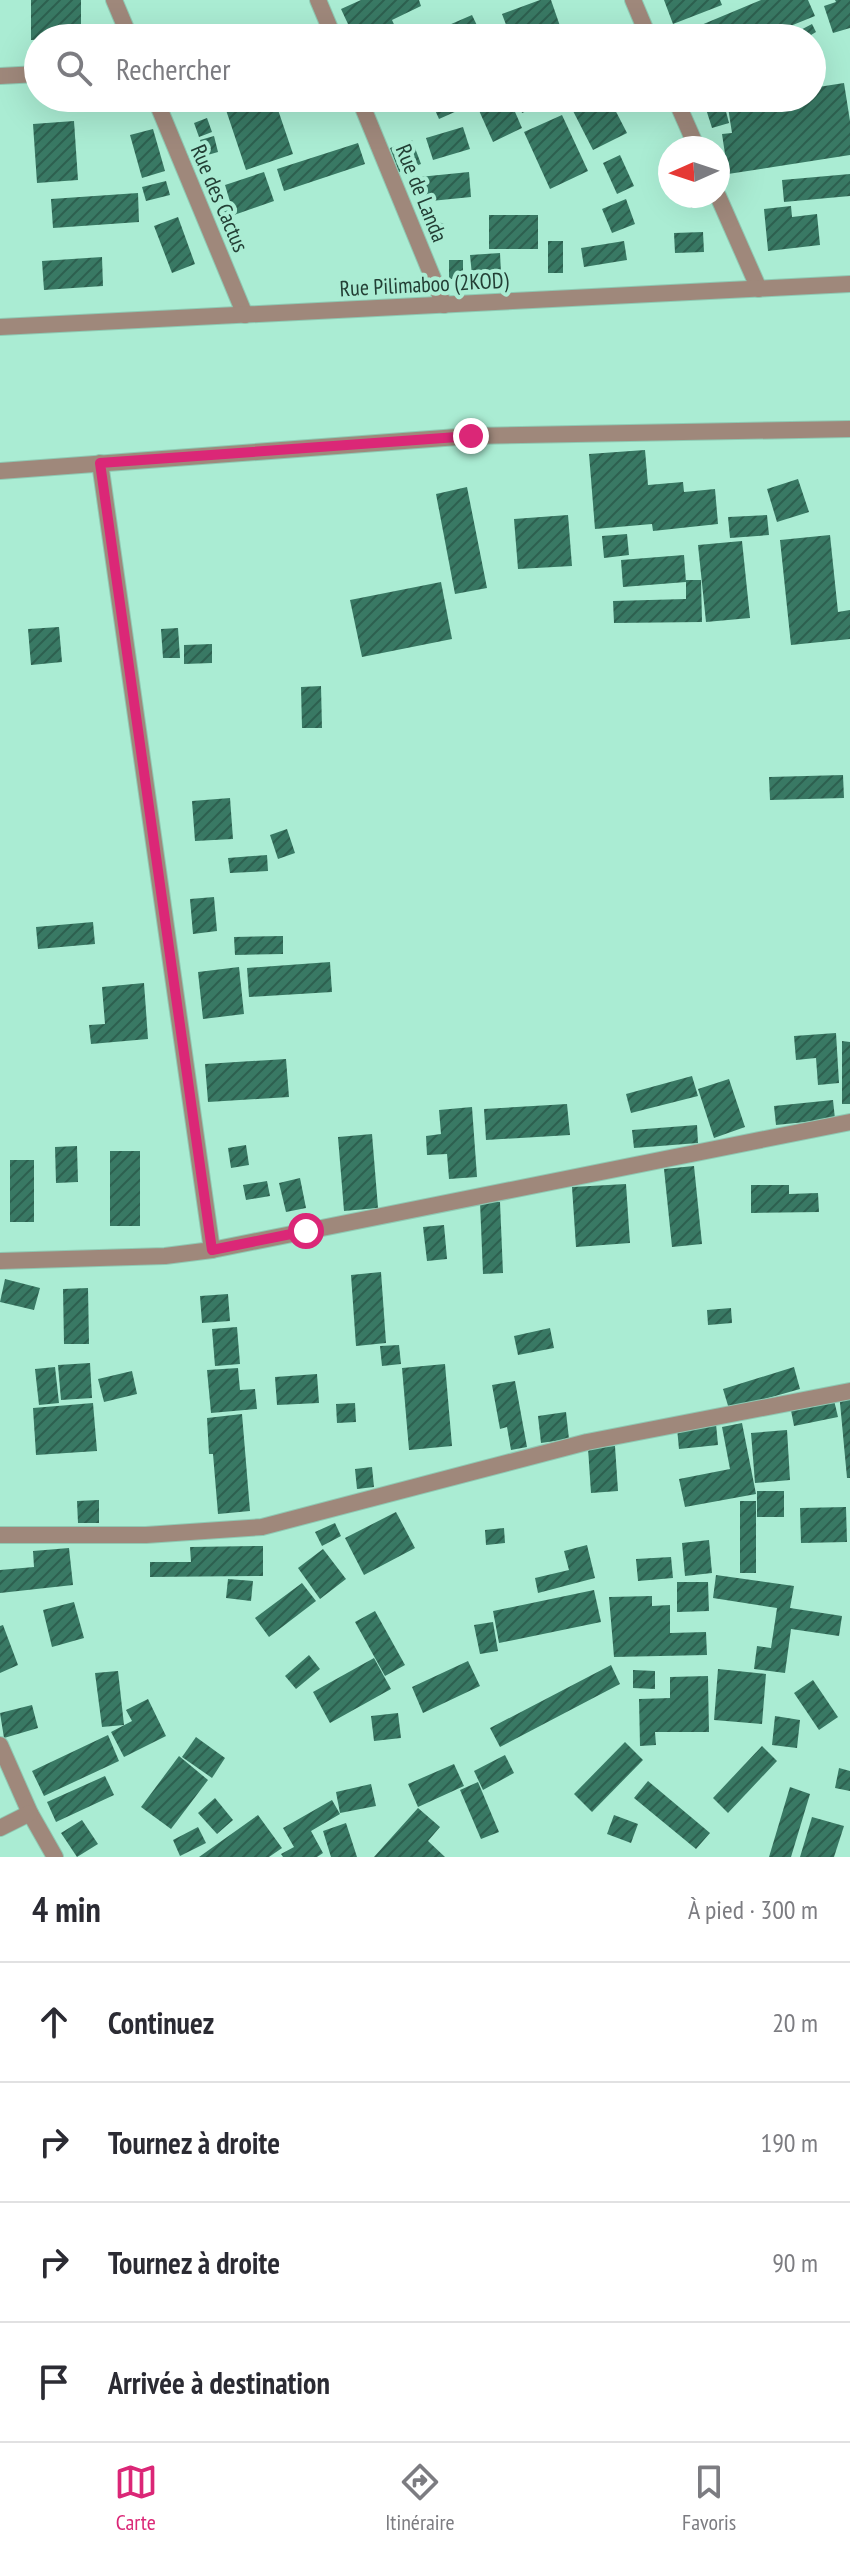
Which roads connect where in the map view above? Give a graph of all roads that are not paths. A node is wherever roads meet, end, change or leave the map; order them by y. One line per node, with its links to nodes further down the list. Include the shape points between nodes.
1 (114, 0): 4 (street)
2 (318, 0): 5 (street)
3 (633, 0): 6 (street)
4 (124, 24)
5 (328, 24)
6 (643, 24)
7 (24, 75): 8 (street)
8 (0, 76)
9 (161, 112): 17 (street, Rue des Cactus)
10 (365, 112): 16 (street, Rue de Landa)
11 (681, 112): 12 (street)
12 (692, 136)
13 (723, 208): 15 (street)
14 (850, 284): 15 (street, Rue Pilimaboo (2KOD))
15 (759, 289): 16 (street, Rue Pilimaboo (2KOD))
16 (444, 305): 17 (street, Rue Pilimaboo (2KOD))
17 (245, 315): 18 (street, Rue Pilimaboo (2KOD))
18 (0, 327)
19 (850, 429): 20 (street, via 471,436)
20 (100, 463): 21 (street); 23 (street)
21 (0, 471)
22 (850, 1122): 23 (street)
23 (212, 1250): 24 (street)
24 (0, 1261)
25 (850, 1391): 26 (street, via 587,1442 262,1527 146,1535)
26 (0, 1535)
27 (0, 1745): 28 (street)
28 (30, 1813): 29 (street); 30 (street)
29 (0, 1828)
30 (55, 1857)

